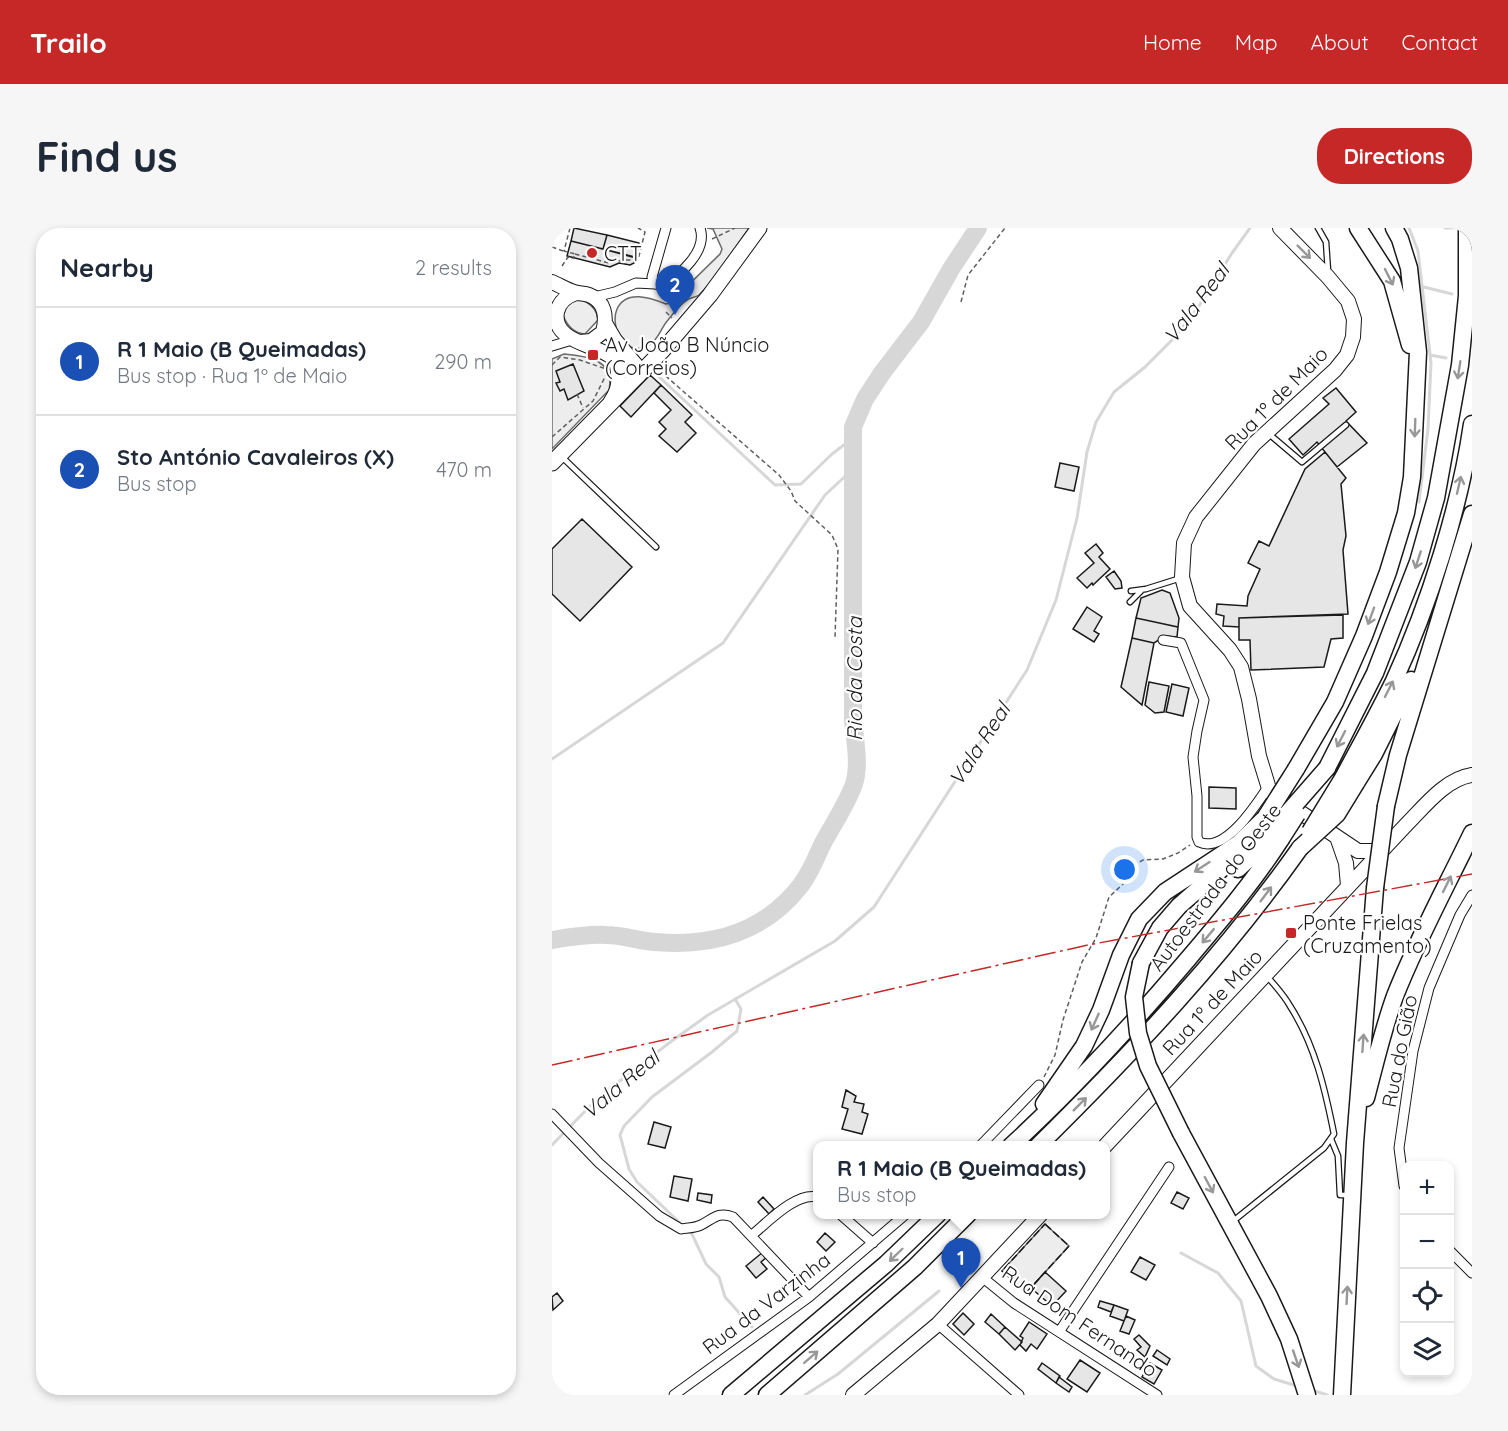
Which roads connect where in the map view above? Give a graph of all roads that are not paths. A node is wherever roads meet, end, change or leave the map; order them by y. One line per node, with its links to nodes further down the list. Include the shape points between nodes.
1 (666, 228): 9 (street)
2 (700, 228): 13 (street, via 702,240 697,254 662,286)
3 (759, 228): 22 (main road)
4 (1280, 228): 10 (street, Rua 1º de Maio, one-way to 10)
5 (1318, 228): 10 (lane, via 1326,242)
6 (1358, 228): 24 (highway, one-way to 24, via 1392,281)
7 (1394, 228): 24 (highway, via 1409,268)
8 (1467, 228): 42 (highway, one-way to 42, bridge, via 1467,296 1460,364 1436,498 1418,562 1375,673 1327,768)
9 (654, 267): 12 (street); 13 (street)
10 (1329, 277): 29 (street, Rua 1º de Maio, via 1348,302 1353,319 1347,355)
11 (552, 282): 15 (street)
12 (636, 283): 13 (street); 14 (street)
13 (655, 284)
14 (615, 292): 16 (street); 18 (street)
15 (576, 293): 16 (street); 17 (street)
16 (594, 297): 18 (street)
17 (555, 306): 19 (street)
18 (605, 319): 20 (street, via 603,332 597,337); 23 (street)
19 (558, 327): 20 (street); 21 (street)
20 (576, 341): 21 (street); 23 (street, via 605,352)
21 (552, 345)
22 (663, 350): 23 (street, via 651,359); 25 (main road)
23 (614, 362): 25 (street, via 636,365); 26 (street, via 618,389)
24 (1416, 369): 42 (highway, one-way to 42, bridge, via 1412,477 1406,513 1388,572 1335,702 1296,769)
25 (638, 376): 26 (main road)
26 (604, 411): 30 (main road)
27 (1472, 424): 40 (highway, one-way to 27, via 1417,627 1455,504)
28 (1346, 425): 29 (lane, via 1302,462)
29 (1266, 432): 33 (street, Rua 1º de Maio, via 1196,518 1184,543)
30 (556, 459): 32 (lane)
31 (1472, 514): 36 (highway)
32 (656, 547)
33 (1182, 577): 34 (lane); 41 (street, Rua 1º de Maio, via 1190,606 1241,667)
34 (1142, 590): 35 (lane); 37 (lane)
35 (1131, 591)
36 (1446, 599): 40 (highway, via 1409,686 1374,754); 60 (highway, one-way to 36, bridge, via 1386,806)
37 (1130, 602)
38 (1163, 640): 41 (street, via 1181,643 1204,700 1193,757 1199,842 1215,843 1227,836)
39 (1472, 775): 46 (street, Rua 1º de Maio, via 1462,776 1443,788)
40 (1350, 781): 58 (highway, Autoestrada do Oeste, one-way to 40, bridge, via 1120,1065 1232,939 1300,848 1337,814)
41 (1268, 787): 44 (street)
42 (1272, 830): 54 (highway, Autoestrada do Oeste, one-way to 54, via 1215,927 1106,1052); 54 (highway, one-way to 54, via 1238,844 1165,892 1139,919 1084,1046); 70 (highway, one-way to 70, bridge, via 1237,870 1179,906 1160,928 1141,963 1134,997 1138,1033 1148,1066)
43 (1472, 833): 60 (highway, one-way to 43, via 1395,997)
44 (1337, 837): 45 (street); 47 (street)
45 (1358, 850): 46 (street); 48 (street)
46 (1381, 851): 48 (street, Rua 1º de Maio)
47 (1347, 863): 48 (street); 49 (street)
48 (1364, 870): 49 (street, Rua 1º de Maio)
49 (1348, 886): 51 (street, Rua 1º de Maio)
50 (1472, 895): 61 (street, Rua do Gião, via 1429,988 1413,1051)
51 (1265, 974): 55 (lane, via 1290,1005 1312,1046 1334,1134); 59 (street, Rua 1º de Maio)
52 (1039, 1085): 56 (street)
53 (552, 1114): 71 (street, via 599,1163 672,1225 681,1229 700,1226 718,1214 725,1214)
54 (1031, 1127): 57 (highway, Autoestrada do Oeste)
55 (1330, 1139): 63 (lane, via 1338,1156 1340,1195); 70 (lane, via 1324,1148)
56 (985, 1141)
57 (1016, 1141)
58 (1043, 1141)
59 (1110, 1141)
60 (1355, 1143): 63 (highway)
61 (1401, 1161)
62 (1169, 1167): 78 (street)
63 (1352, 1195): 86 (highway, one-way to 63)
64 (813, 1196): 71 (street, via 797,1199)
65 (845, 1219): 72 (street)
66 (901, 1219): 72 (street, Rua da Varzinha)
67 (934, 1219): 81 (highway, one-way to 81)
68 (964, 1219): 82 (highway, one-way to 68, via 915,1267)
69 (1037, 1219): 75 (street)
70 (1230, 1223): 85 (highway, one-way to 85, via 1289,1339)
71 (752, 1235): 76 (street)
72 (873, 1244): 76 (street, Rua da Varzinha)
73 (1454, 1256): 74 (street)
74 (1472, 1273)
75 (982, 1278): 77 (street); 78 (street, Rua Dom Fernando)
76 (809, 1297): 80 (street, Rua da Varzinha)
77 (938, 1324): 79 (street); 83 (street)
78 (1059, 1332): 84 (street, Rua Dom Fernando)
79 (858, 1394)
80 (674, 1395)
81 (731, 1395)
82 (767, 1395)
83 (1019, 1395)
84 (1157, 1395)
85 (1307, 1395)
86 (1342, 1395)

